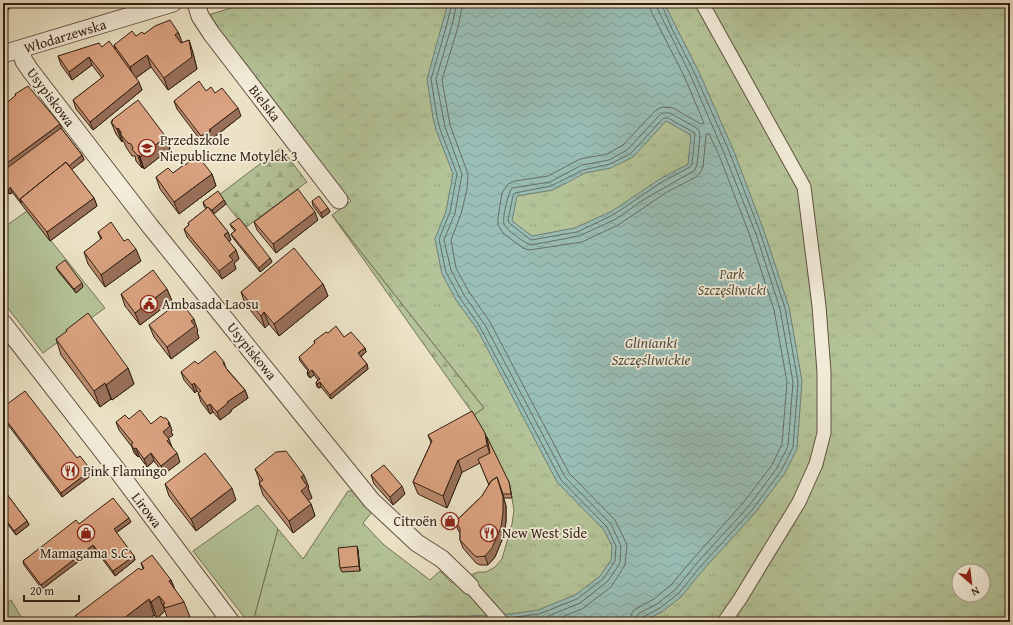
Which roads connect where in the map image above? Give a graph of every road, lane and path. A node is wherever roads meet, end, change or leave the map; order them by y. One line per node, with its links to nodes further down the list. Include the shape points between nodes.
1 (173, 3): 4 (street, Włodarzewska)
2 (196, 3): 6 (street, Bielska, via 210,33)
3 (702, 3): 11 (street, via 804,187 819,306 824,372 824,433 816,464 799,502)
4 (135, 8): 5 (street, Włodarzewska)
5 (8, 52): 8 (street, Usypiskowa, via 26,66 150,226 372,501 417,543 442,559)
6 (339, 200)
7 (3, 323): 9 (street, Lirowa, via 118,470)
8 (474, 589): 10 (street)
9 (231, 622)
10 (502, 622)
11 (724, 622)

